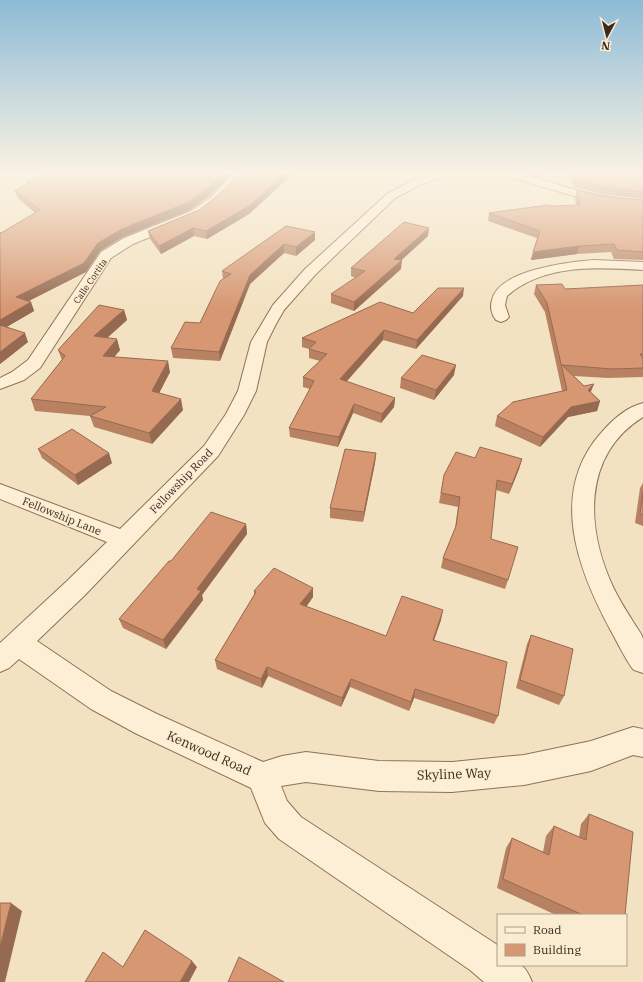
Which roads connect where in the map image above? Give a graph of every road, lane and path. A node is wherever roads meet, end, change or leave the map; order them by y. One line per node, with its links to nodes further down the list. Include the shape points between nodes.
1 (185, 218): 5 (street, Calle Cortita, via 139,235 106,255 34,364 18,376)
2 (368, 218): 8 (street, Fellowship Road, via 310,272 278,308 259,342 247,391 212,450)
3 (643, 266): 4 (street, via 575,266 527,278 514,283 500,294 498,305)
4 (502, 317)
5 (0, 384)
6 (643, 409): 10 (street, via 618,426 603,442 594,457 585,483 582,504 585,538 592,564 610,606)
7 (0, 491): 8 (street, Fellowship Lane)
8 (124, 540): 9 (street, Fellowship Road)
9 (9, 652): 12 (street, Kenwood Road, via 147,724)
10 (643, 661)
11 (643, 743): 12 (street, Skyline Way, via 633,741 592,756 524,770 452,776 379,776 306,767)
12 (262, 777): 13 (street, Kenwood Road, via 276,812 290,828 483,957)
13 (513, 982)

